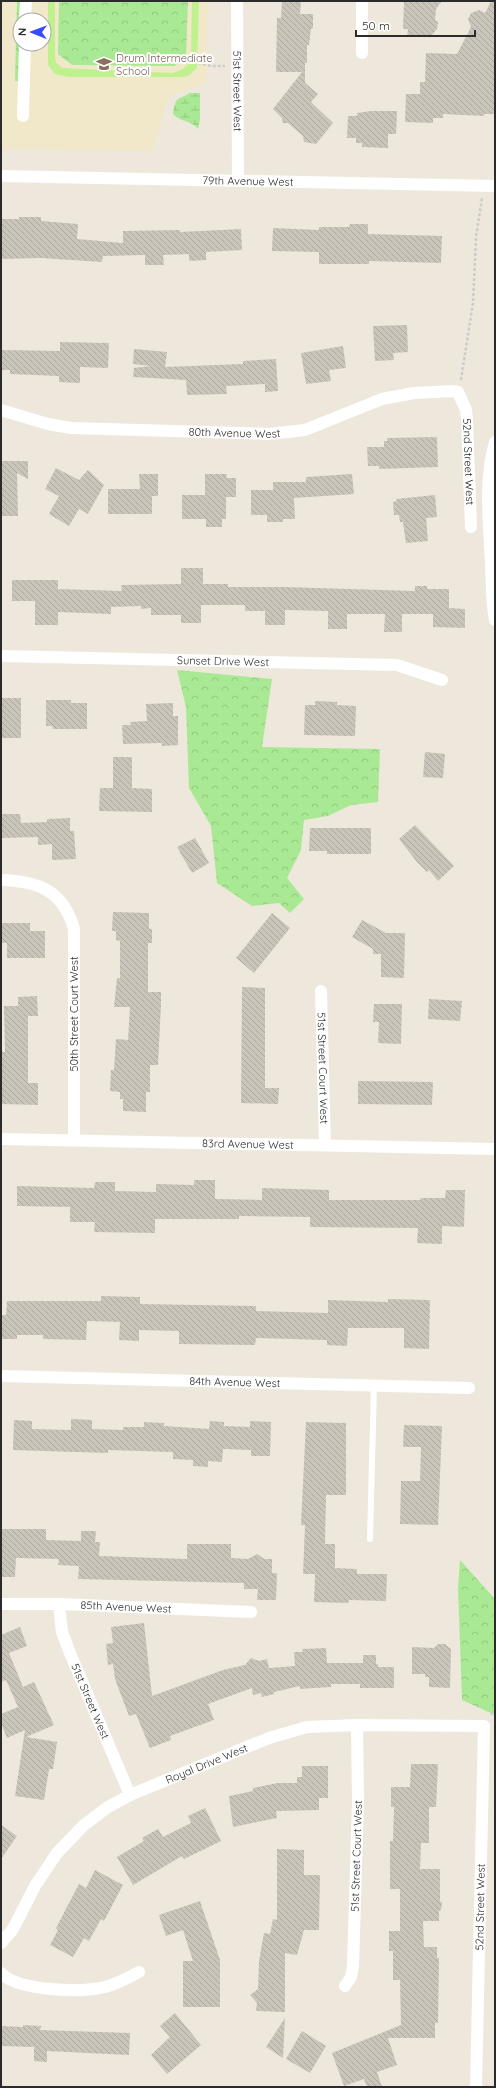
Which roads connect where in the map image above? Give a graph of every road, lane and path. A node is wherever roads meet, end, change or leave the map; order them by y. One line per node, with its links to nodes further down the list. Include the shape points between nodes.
1 (26, 1): 4 (street)
2 (237, 1): 8 (street, 51st Street West)
3 (362, 1): 6 (street)
4 (25, 12)
5 (25, 52): 9 (street)
6 (362, 53)
7 (198, 63): 8 (path, via 211,66)
8 (238, 66): 11 (street, 51st Street West)
9 (23, 116)
10 (1, 176): 11 (street, 79th Avenue West)
11 (238, 181): 12 (street, 79th Avenue West)
12 (495, 186)
13 (482, 198): 14 (path, via 476,237 473,303)
14 (460, 396): 15 (street, 80th Avenue West, via 458,392 452,391 397,395 382,398 305,430 269,434 71,428); 17 (street, 52nd Street West, via 468,419)
15 (1, 410)
16 (495, 442): 18 (street, via 489,485)
17 (471, 527)
18 (495, 620)
19 (1, 656): 20 (street, Sunset Drive West, via 398,665)
20 (442, 680)
21 (1, 880): 24 (street, 50th Street Court West, via 37,884 54,894 64,906 74,929)
22 (321, 991): 25 (street, 51st Street Court West)
23 (1, 1139): 24 (street, 83rd Avenue West)
24 (74, 1140): 25 (street, 83rd Avenue West)
25 (325, 1145): 26 (street, 83rd Avenue West)
26 (495, 1149)
27 (1, 1376): 28 (street, 84th Avenue West)
28 (374, 1386): 29 (street, 84th Avenue West); 30 (lane)
29 (469, 1388)
30 (370, 1538)
31 (1, 1604): 32 (street, 85th Avenue West)
32 (59, 1604): 33 (street, 85th Avenue West); 36 (street, 51st Street West, via 62,1632)
33 (251, 1612)
34 (357, 1725): 35 (street, Royal Drive West); 36 (street, Royal Drive West, via 307,1727 269,1738); 40 (street, 51st Street Court West, via 358,1802 353,1966 351,1977)
35 (484, 1726): 41 (street, 52nd Street West)
36 (130, 1795): 37 (street, Royal Drive West, via 84,1825 57,1852 35,1886 13,1929)
37 (1, 1943)
38 (138, 1972): 39 (street, via 104,1988 72,1990 29,1986)
39 (1, 1973)
40 (345, 1986)
41 (476, 2087)

